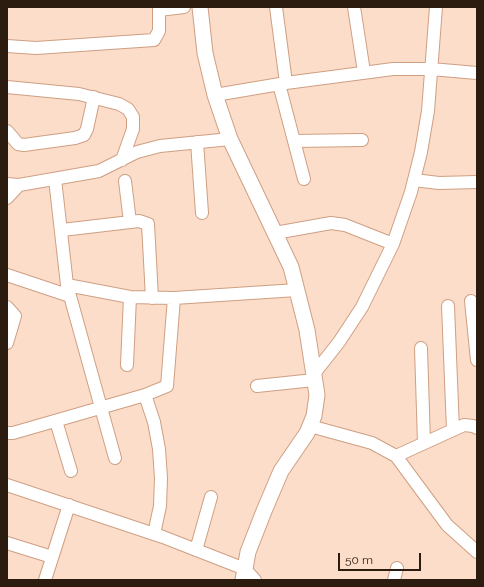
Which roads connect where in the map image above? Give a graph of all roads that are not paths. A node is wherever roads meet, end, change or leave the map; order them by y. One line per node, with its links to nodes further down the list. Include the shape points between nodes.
1 (184, 7): 6 (street)
2 (200, 7): 13 (street, via 205,53)
3 (276, 7): 11 (street)
4 (354, 7): 9 (street)
5 (436, 7): 8 (street)
6 (159, 8): 7 (street, via 159,31 154,40 36,48)
7 (7, 46)
8 (431, 69): 9 (street); 10 (street); 23 (street, via 427,117)
9 (364, 72): 11 (street)
10 (477, 74)
11 (282, 84): 13 (street); 18 (street)
12 (7, 87): 14 (street)
13 (215, 95): 16 (street)
14 (94, 97): 15 (street, via 84,135 24,145 18,144); 20 (street, via 128,108 132,117 133,129)
15 (7, 131)
16 (230, 139): 19 (street); 31 (street)
17 (362, 140): 18 (street)
18 (294, 141): 22 (street)
19 (197, 142): 20 (street, via 146,148); 28 (street)
20 (122, 160): 21 (street, via 100,171)
21 (55, 179): 26 (street); 30 (street)
22 (304, 179)
23 (414, 180): 25 (street, via 439,183); 32 (street)
24 (125, 181): 29 (street)
25 (477, 182)
26 (10, 185): 27 (street)
27 (7, 198)
28 (202, 213)
29 (130, 222): 30 (street); 37 (street, via 144,221 148,224)
30 (62, 230): 35 (street)
31 (275, 233): 32 (street, via 331,223 345,225); 34 (street, via 291,267)
32 (393, 244): 46 (street, via 362,307)
33 (7, 275): 35 (street)
34 (297, 290): 38 (street); 46 (street, via 307,330)
35 (68, 291): 36 (street); 49 (street)
36 (130, 297): 37 (street); 45 (street)
37 (152, 298): 38 (street)
38 (174, 298): 48 (street, via 167,386)
39 (471, 301): 44 (street)
40 (448, 306): 53 (street)
41 (7, 307): 42 (street, via 15,316)
42 (7, 343)
43 (421, 348): 55 (street)
44 (477, 358)
45 (127, 365)
46 (314, 377): 47 (street); 51 (street, via 317,395)
47 (257, 386)
48 (145, 395): 49 (street); 62 (street, via 154,422 160,456 160,506)
49 (102, 407): 50 (street); 57 (street)
50 (56, 420): 54 (street); 58 (street)
51 (310, 426): 56 (street, via 372,443); 67 (street, via 281,471 248,552)
52 (477, 428): 53 (street, via 464,425)
53 (453, 430): 55 (street)
54 (7, 433)
55 (424, 443): 56 (street)
56 (396, 456): 65 (street, via 447,525)
57 (115, 458)
58 (71, 471)
59 (7, 485): 61 (street)
60 (211, 497): 64 (street)
61 (69, 505): 62 (street); 66 (street)
62 (154, 534): 64 (street)
63 (7, 543): 66 (street)
64 (196, 550): 67 (street)
65 (477, 552)
66 (52, 556): 68 (street)
67 (244, 574): 69 (street)
68 (45, 580)
69 (255, 580)

